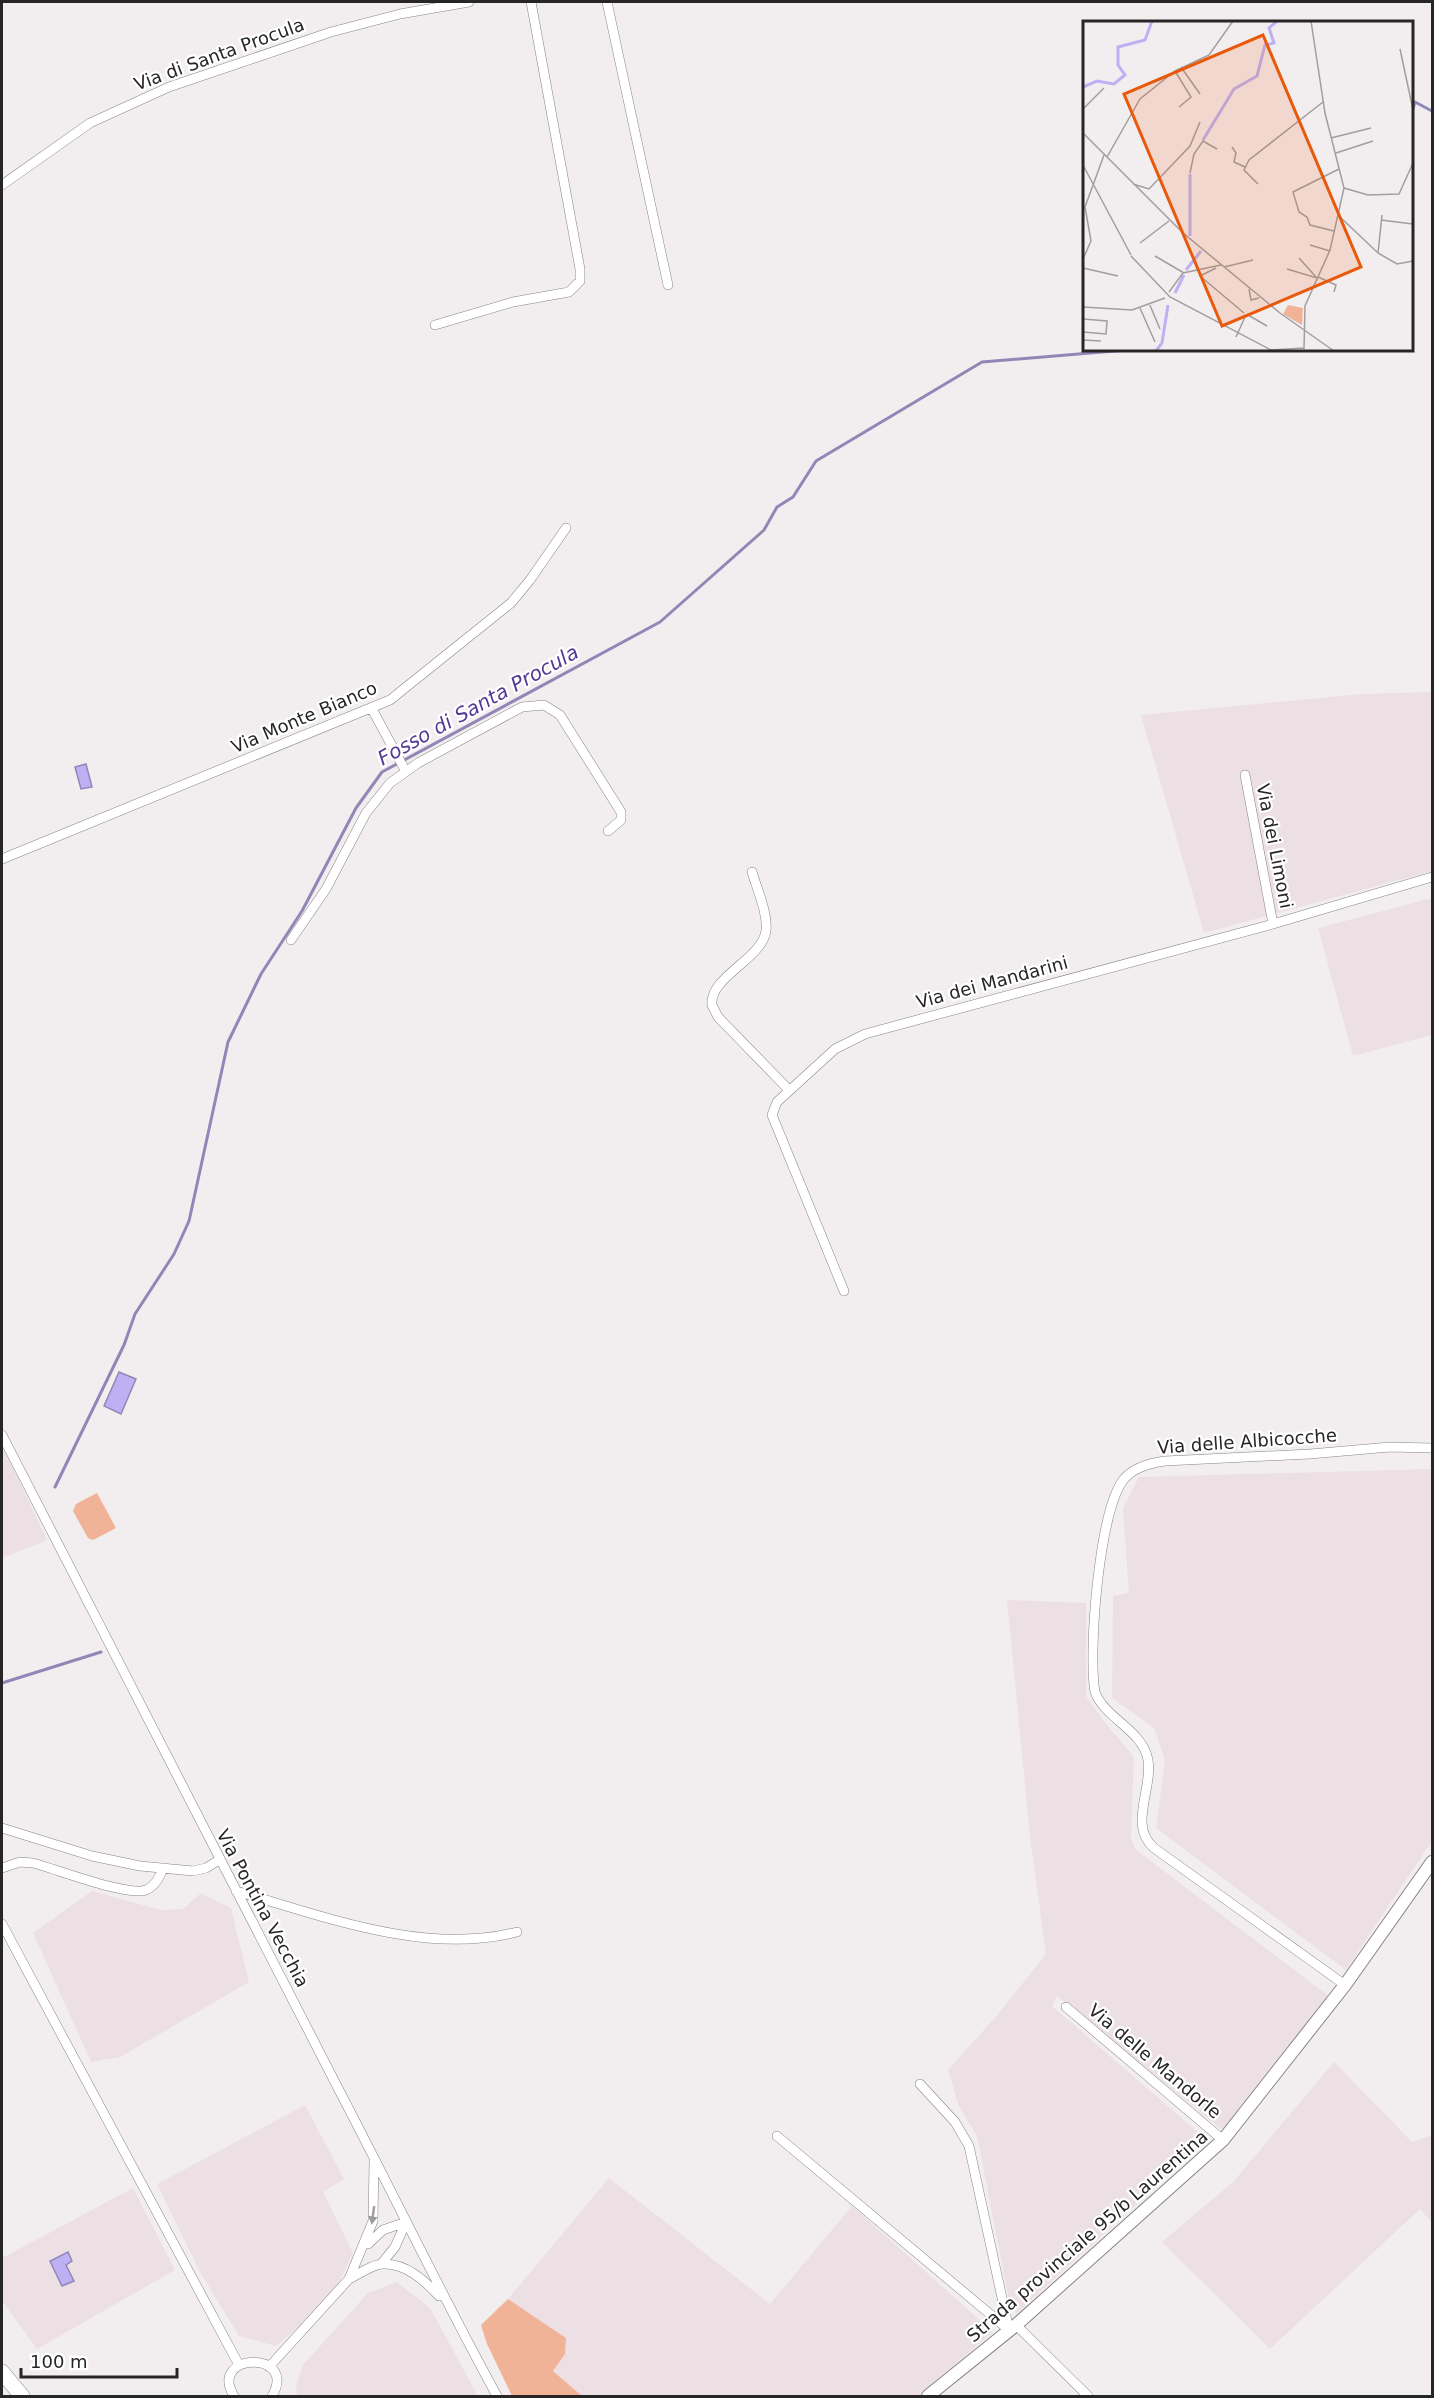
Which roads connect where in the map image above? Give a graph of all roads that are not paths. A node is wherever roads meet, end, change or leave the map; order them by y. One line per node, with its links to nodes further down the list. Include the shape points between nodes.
1 (469, 2): 4 (street, Via di Santa Procula, via 339,30 169,87 84,126)
2 (531, 2): 6 (street, via 580,281 569,292 513,302)
3 (607, 2): 5 (street)
4 (2, 185)
5 (668, 285)
6 (435, 325)
7 (566, 528): 8 (street, Via Monte Bianco, via 511,603 394,697)
8 (372, 709): 9 (street); 12 (street, Via Monte Bianco)
9 (405, 770): 11 (street, via 522,706 547,706 563,717 621,812 621,819); 16 (street, via 366,813 326,889)
10 (1245, 775): 15 (street, Via dei Limoni)
11 (608, 831)
12 (2, 860)
13 (752, 872): 17 (street, via 766,934 761,944 716,989 712,1005 718,1017)
14 (1432, 877): 15 (street, Via dei Mandarini)
15 (1273, 924): 17 (street, Via dei Mandarini, via 864,1034 839,1046)
16 (291, 940)
17 (789, 1090): 18 (street, Via dei Mandarini, via 774,1108 772,1118)
18 (844, 1291)
19 (2, 1435): 22 (street, Via Pontina Vecchia)
20 (1432, 1448): 29 (street, Via delle Albicocche, via 1165,1461 1142,1467 1126,1477 1116,1493 1096,1587 1095,1692 1101,1704 1147,1753 1149,1770 1142,1826 1145,1838)
21 (2, 1828): 25 (street, via 92,1856)
22 (219, 1860): 25 (street, via 200,1870); 26 (street, Via Pontina Vecchia)
23 (1432, 1866): 29 (main road, Strada provinciale 95/b Laurentina)
24 (2, 1868): 25 (street, via 20,1862 33,1863 138,1891 154,1884)
25 (163, 1868)
26 (236, 1891): 28 (street, via 391,1932 468,1939); 34 (street, Via Pontina Vecchia)
27 (2, 1924): 41 (street)
28 (517, 1932)
29 (1345, 1985): 33 (main road, Strada provinciale 95/b Laurentina)
30 (1066, 2007): 33 (street, Via delle Mandorle)
31 (920, 2084): 40 (street, via 955,2122 970,2150)
32 (777, 2136): 40 (street)
33 (1223, 2140): 40 (main road, Strada provinciale 95/b Laurentina)
34 (374, 2157): 35 (street, Via Pontina Vecchia); 36 (street, one-way to 36, via 374,2213)
35 (406, 2222): 36 (street, via 383,2230); 37 (street); 39 (street, Via Pontina Vecchia)
36 (361, 2252): 38 (street)
37 (382, 2263): 38 (street); 39 (street, via 411,2272)
38 (349, 2279): 42 (street)
39 (447, 2305): 47 (street, Via Pontina Vecchia)
40 (1013, 2327): 48 (main road, Strada provinciale 95/b Laurentina); 49 (street)
41 (239, 2366): 42 (street, via 251,2361); 45 (street, via 231,2378)
42 (270, 2367): 46 (street, via 276,2380)
43 (2, 2372): 44 (highway)
44 (22, 2397)
45 (234, 2397)
46 (272, 2397)
47 (497, 2397)
48 (928, 2397)
49 (1088, 2397)

